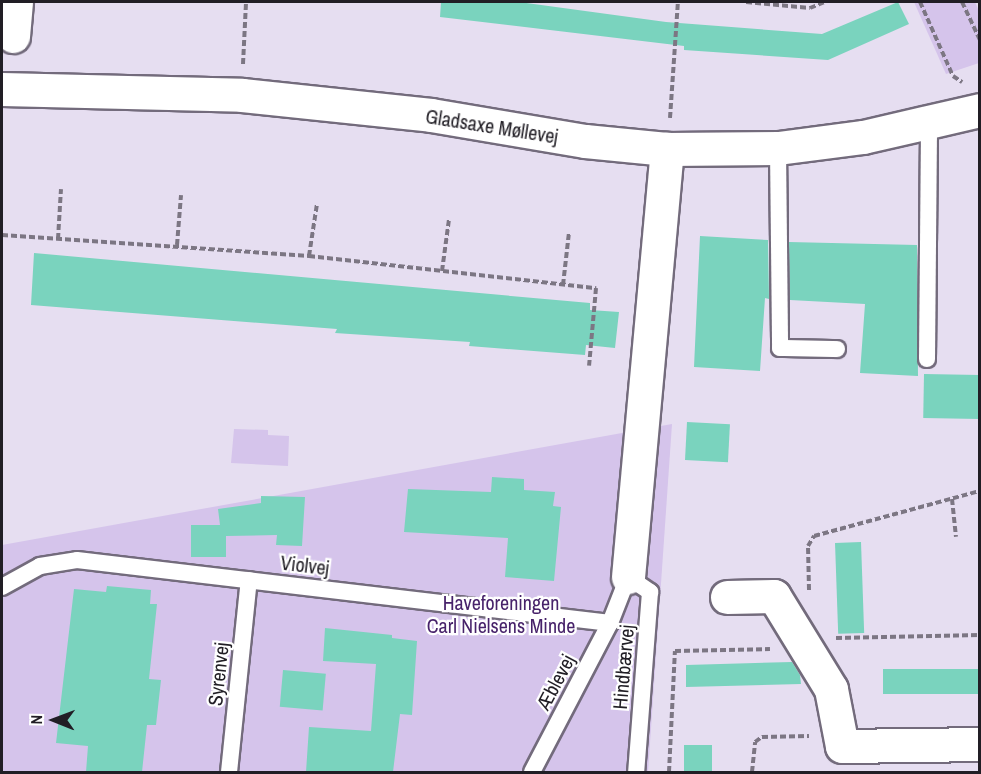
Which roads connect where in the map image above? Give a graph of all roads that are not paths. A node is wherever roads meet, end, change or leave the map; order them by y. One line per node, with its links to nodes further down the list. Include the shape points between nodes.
1 (16, 2): 2 (street)
2 (13, 36)
3 (2, 88): 7 (street, Gladsaxe Møllevej, via 242,95 431,115 585,141)
4 (975, 99): 5 (street, Gladsaxe Møllevej)
5 (929, 122): 6 (street, Gladsaxe Møllevej, via 864,137); 9 (lane)
6 (777, 148): 7 (street, Gladsaxe Møllevej); 8 (lane, via 780,348)
7 (667, 149): 10 (street)
8 (837, 349)
9 (927, 359)
10 (628, 577): 14 (lane, Æblevej); 19 (lane, Hindbærvej, via 650,592)
11 (249, 580): 12 (lane, Violvej, via 77,560 40,566); 14 (lane, Violvej); 17 (lane, Syrenvej)
12 (2, 587)
13 (727, 597): 16 (street, via 774,596 819,643)
14 (610, 622): 18 (lane, Æblevej)
15 (980, 744): 16 (street)
16 (842, 751)
17 (229, 772)
18 (532, 772)
19 (636, 772)

